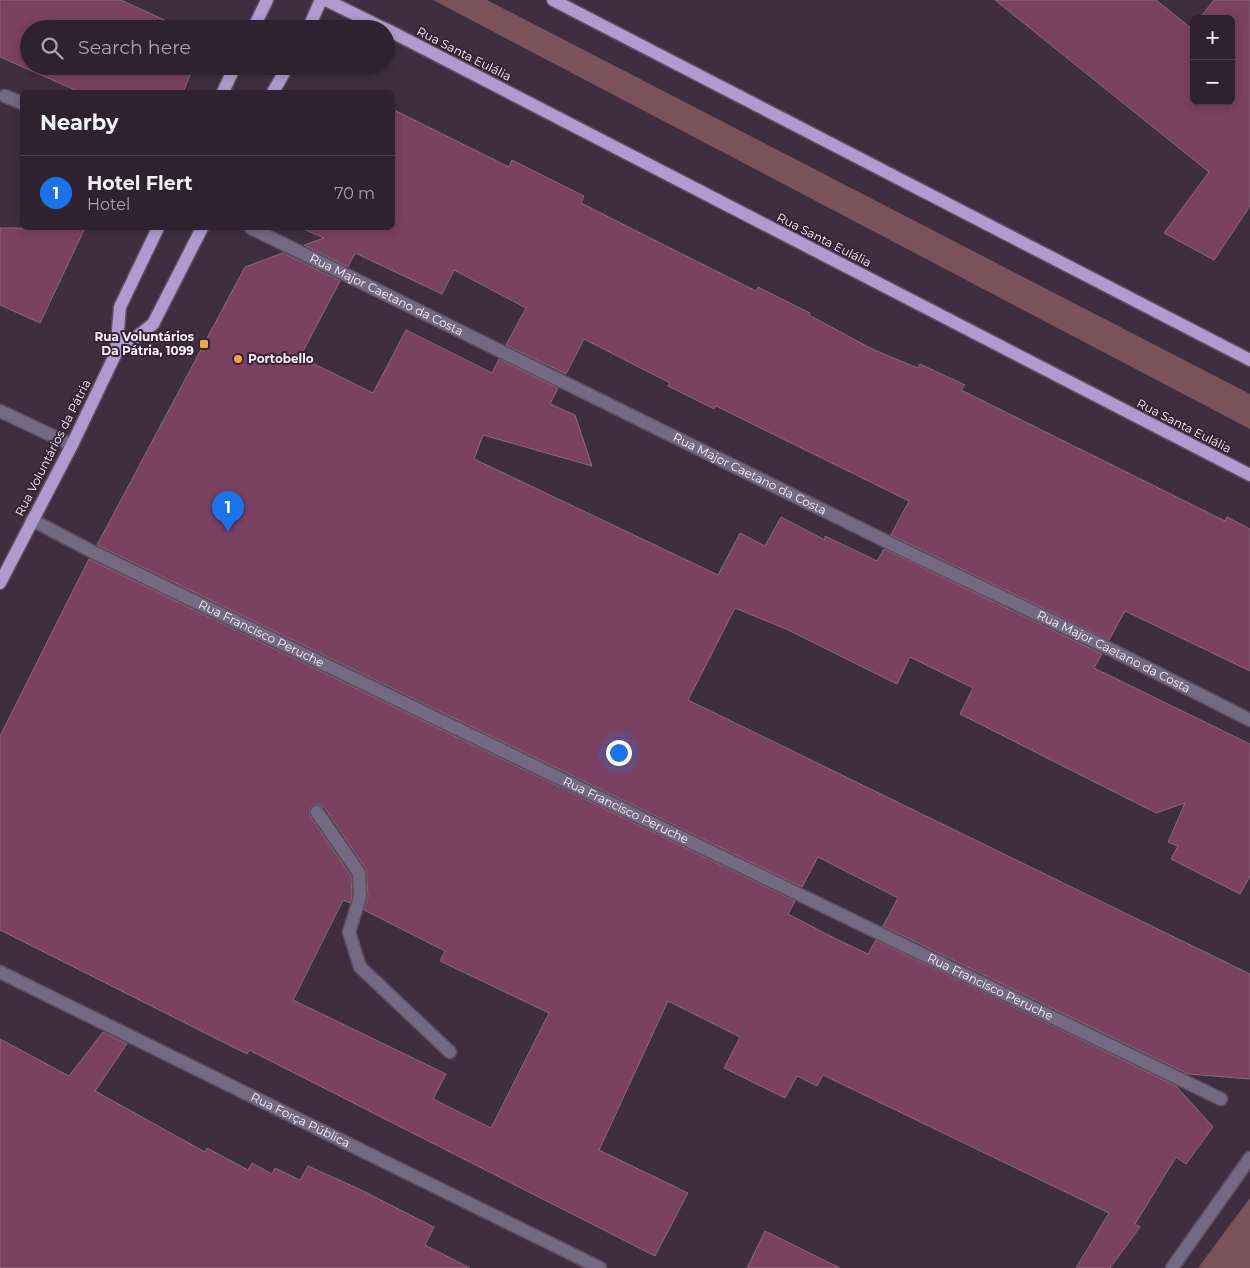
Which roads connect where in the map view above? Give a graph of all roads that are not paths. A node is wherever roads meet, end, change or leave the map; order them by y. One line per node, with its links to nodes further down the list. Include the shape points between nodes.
1 (266, 0): 5 (main road)
2 (321, 0): 6 (main road)
3 (326, 0): 7 (main road, Rua Santa Eulália)
4 (553, 0): 19 (main road)
5 (257, 20)
6 (312, 20)
7 (367, 20)
8 (395, 34): 22 (main road, Rua Santa Eulália)
9 (231, 75): 11 (main road)
10 (283, 75): 12 (main road)
11 (224, 90)
12 (274, 90)
13 (5, 96): 14 (street)
14 (20, 102)
15 (157, 230): 18 (main road, Rua Voluntários da Pátria, via 120,307)
16 (201, 230): 18 (main road, Rua Voluntários da Pátria, via 153,324)
17 (255, 230): 25 (street, Rua Major Caetano da Costa)
18 (116, 353): 21 (main road, Rua Voluntários da Pátria)
19 (1250, 360)
20 (0, 411): 21 (street)
21 (72, 445): 23 (main road, Rua Voluntários da Pátria)
22 (1250, 475)
23 (32, 520): 24 (main road, Rua Voluntários da Pátria); 29 (street, Rua Francisco Peruche)
24 (0, 583)
25 (1250, 720)
26 (317, 812): 28 (street, via 358,873 360,897 348,932 360,967)
27 (0, 972): 31 (street, Rua Força Pública)
28 (450, 1052)
29 (1222, 1099)
30 (1250, 1158): 32 (street)
31 (600, 1268)
32 (1172, 1268)

